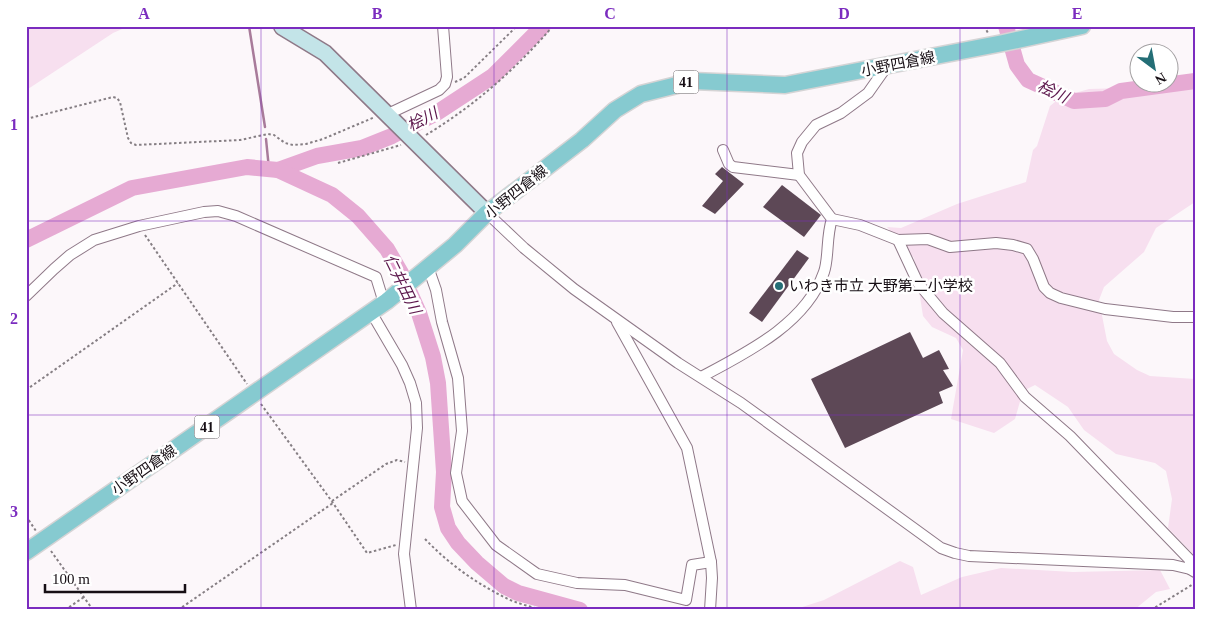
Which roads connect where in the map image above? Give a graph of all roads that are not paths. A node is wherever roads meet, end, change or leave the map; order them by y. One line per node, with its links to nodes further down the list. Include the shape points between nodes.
1 (282, 26): 5 (street, via 325,53)
2 (443, 26): 5 (street, via 445,84 439,90)
3 (1082, 26): 4 (main road, 小野四倉線 / 41)
4 (887, 66): 7 (street, via 868,93 841,113 816,124 797,153); 8 (main road, 小野四倉線 / 41, via 785,85 692,81 641,94 615,110 582,140)
5 (388, 114): 8 (street)
6 (723, 150): 7 (street, via 733,167)
7 (799, 175): 9 (street)
8 (487, 213): 11 (main road, 小野四倉線 / 41); 15 (street, via 524,248)
9 (832, 219): 10 (street, via 860,225); 16 (street, via 825,271 810,302 777,332)
10 (898, 240): 14 (street, via 928,239 950,247 996,243 1013,245 1027,250 1044,287 1061,298 1105,309); 19 (street, via 918,283 942,312 1000,363 1025,397 1070,436 1190,560)
11 (428, 267): 13 (main road, 小野四倉線 / 41); 18 (street, via 458,378 462,432 456,473 462,501 496,545 537,574 576,583 625,585 686,600 692,565)
12 (26, 296): 13 (street, via 54,269 94,240 139,226 218,211 376,277)
13 (380, 305): 17 (main road, 小野四倉線 / 41); 20 (street, via 416,403 417,428 405,542)
14 (1195, 317)
15 (615, 318): 16 (street); 18 (street, via 687,448)
16 (701, 377): 19 (street, via 941,548 969,556 1173,566)
17 (26, 552)
18 (712, 562): 21 (street)
19 (1192, 570)
20 (412, 610)
21 (710, 610)

